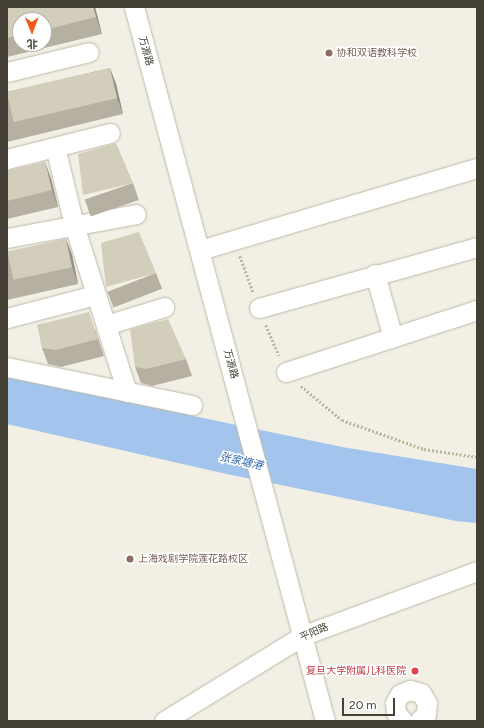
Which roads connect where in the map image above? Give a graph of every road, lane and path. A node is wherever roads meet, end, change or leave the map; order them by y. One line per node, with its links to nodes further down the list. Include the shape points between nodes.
1 (134, 7): 12 (street, 万源路)
2 (89, 52): 3 (street)
3 (7, 72)
4 (110, 133): 5 (street)
5 (55, 147): 6 (street); 9 (street)
6 (7, 159)
7 (477, 168): 12 (street)
8 (136, 214): 9 (street)
9 (74, 225): 10 (street); 14 (street)
10 (7, 238)
11 (477, 247): 13 (street)
12 (200, 250): 26 (street, 万源路)
13 (375, 274): 16 (street); 20 (street)
14 (95, 295): 18 (street); 19 (street)
15 (164, 307): 19 (street)
16 (259, 308)
17 (477, 310): 20 (street)
18 (7, 318)
19 (106, 325): 23 (street)
20 (393, 338): 22 (street)
21 (7, 367): 23 (street)
22 (286, 372)
23 (127, 392): 24 (street)
24 (192, 405)
25 (477, 571): 26 (street, 平阳路)
26 (304, 635): 27 (street, 平阳路); 28 (street, 万源路)
27 (164, 721)
28 (325, 721)
29 (403, 721): 30 (street, via 396,713 395,703 400,694 410,690 421,693 427,703 426,714)
30 (419, 721)

